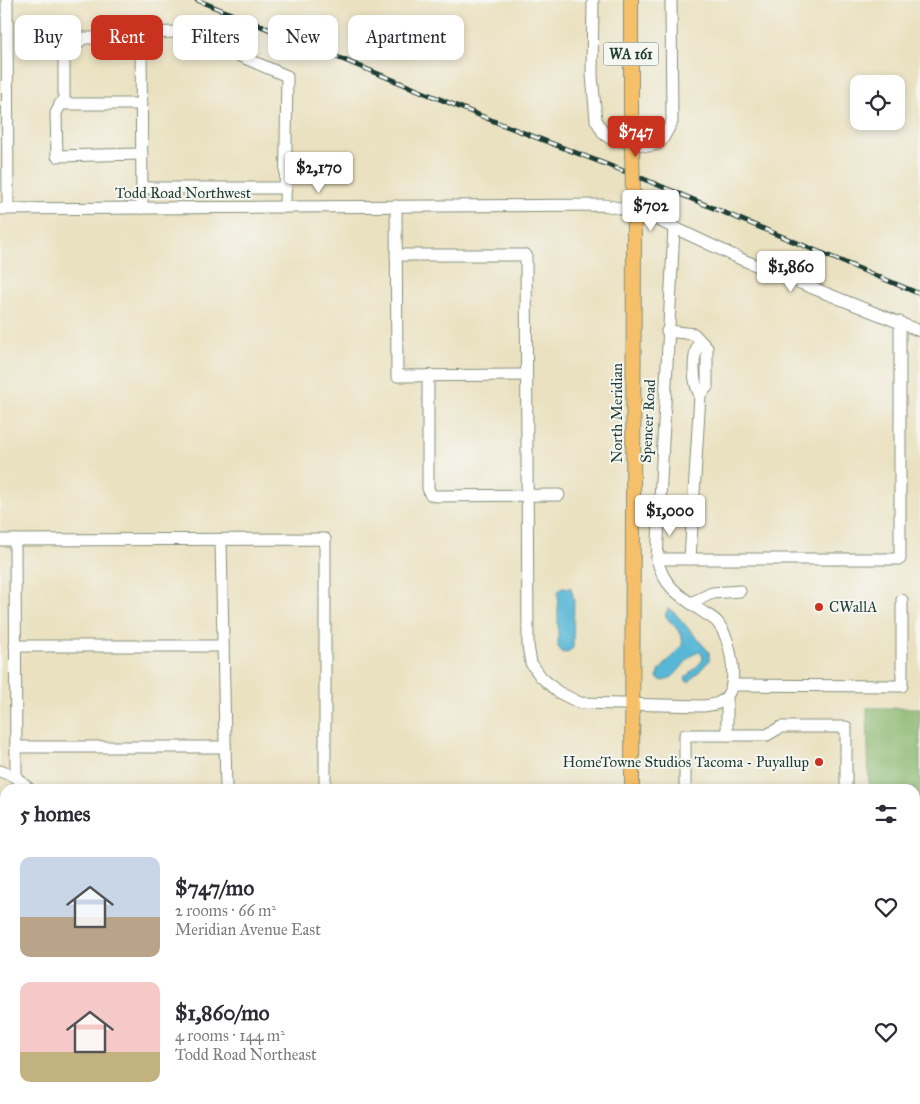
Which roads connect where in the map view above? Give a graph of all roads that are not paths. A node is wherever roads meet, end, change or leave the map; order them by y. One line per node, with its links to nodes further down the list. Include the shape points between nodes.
1 (7, 0): 16 (street)
2 (593, 0): 4 (street, via 592,75 596,120 611,139 649,146 662,140 672,122)
3 (631, 0): 38 (main road, North Meridian / WA 161, bridge)
4 (671, 0)
5 (163, 34): 12 (street, via 185,34 287,76)
6 (91, 38): 8 (street, via 72,45 64,60 64,98)
7 (141, 60): 9 (street)
8 (60, 104): 9 (street); 10 (street, via 56,113 57,156)
9 (142, 104): 10 (street)
10 (142, 154): 11 (street)
11 (142, 188): 12 (street); 15 (street)
12 (286, 188): 14 (street)
13 (396, 206): 14 (street, Todd Road Northwest); 17 (street, Todd Road Northwest, via 604,205 636,212); 18 (street)
14 (286, 207): 15 (street, Todd Road Northwest)
15 (142, 208): 16 (street, Todd Road Northwest)
16 (4, 209)
17 (674, 228): 19 (street, Todd Road Northwest, via 743,260); 20 (street, Spencer Road)
18 (396, 255): 22 (street, via 397,376); 23 (street, via 526,255)
19 (900, 322): 21 (street, Todd Road Northwest); 30 (street, via 900,559)
20 (667, 331): 29 (street, Spencer Road); 30 (street, via 690,333 700,341 696,348 695,386 700,395)
21 (920, 331)
22 (428, 376): 23 (street); 24 (street, via 430,494)
23 (526, 376): 24 (street)
24 (527, 496): 25 (street); 38 (street, via 528,646 531,663 540,677 568,699 594,705)
25 (559, 496)
26 (0, 540): 27 (street)
27 (15, 540): 28 (street); 34 (street)
28 (221, 540): 35 (street); 46 (street, via 325,539)
29 (657, 559): 30 (street); 33 (street, Spencer Road, via 664,580)
30 (690, 559)
31 (740, 591): 33 (street, via 712,593)
32 (902, 600): 36 (street, via 902,686)
33 (692, 603): 36 (street, Spencer Road, via 717,621 727,638)
34 (15, 646): 35 (street); 40 (street)
35 (223, 646): 41 (street)
36 (732, 685): 37 (street, Spencer Road)
37 (727, 697): 38 (street, via 717,704 704,706); 39 (street)
38 (633, 705): 47 (main road, North Meridian / WA 161)
39 (728, 735): 48 (street, via 685,735); 49 (street, via 767,735 782,727 846,727)
40 (16, 747): 41 (street); 43 (street)
41 (225, 747): 45 (street)
42 (0, 771): 43 (street)
43 (16, 777): 44 (street)
44 (24, 784)
45 (226, 784)
46 (325, 784)
47 (632, 784)
48 (686, 784)
49 (846, 784)

